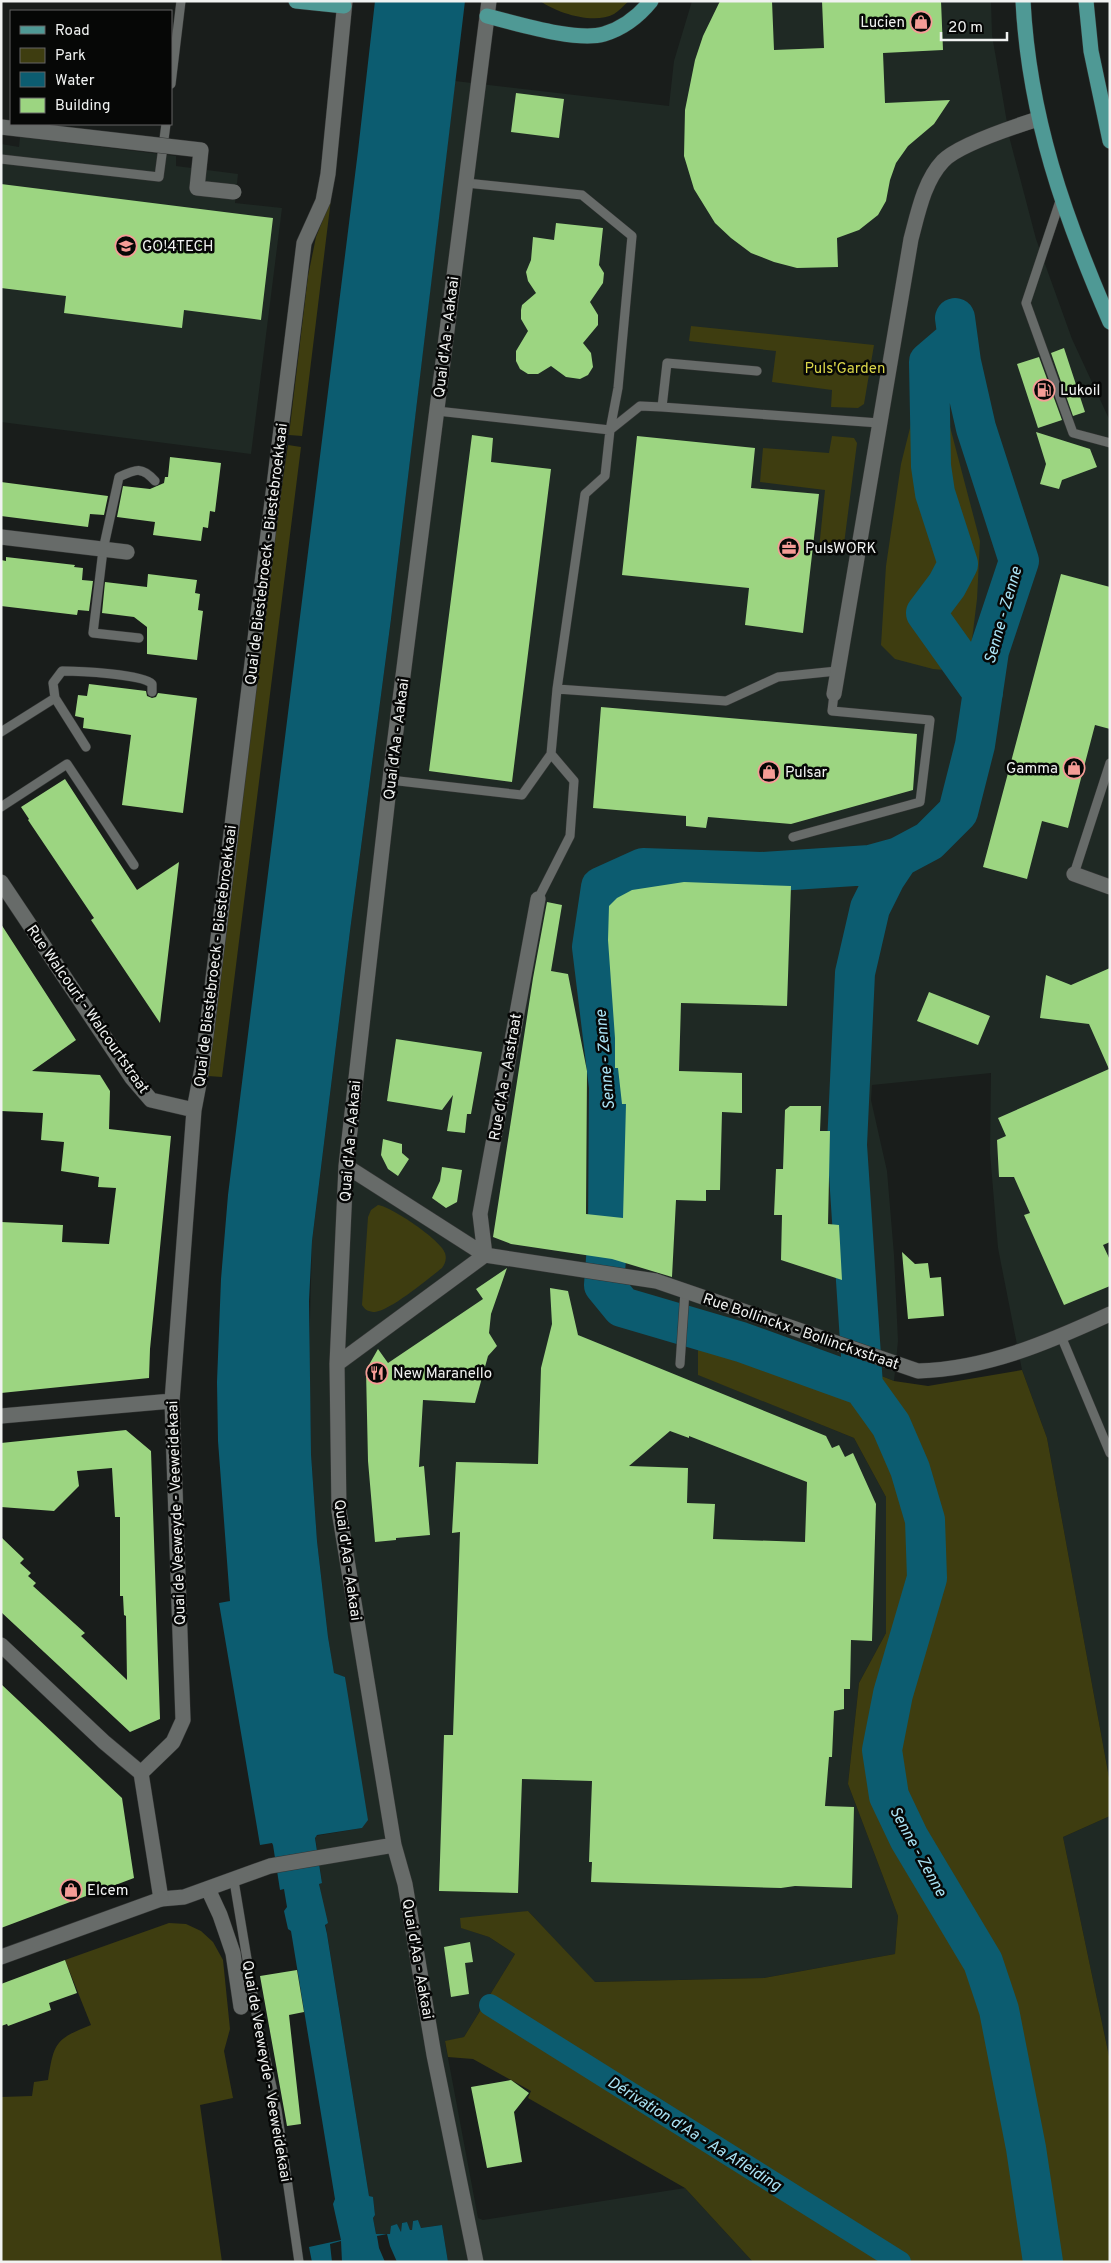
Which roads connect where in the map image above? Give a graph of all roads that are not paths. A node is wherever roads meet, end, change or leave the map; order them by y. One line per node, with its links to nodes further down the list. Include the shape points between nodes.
1 (181, 1): 8 (lane)
2 (296, 1): 6 (main road)
3 (650, 1): 7 (main road, via 627,25 602,34 575,34)
4 (1023, 1): 9 (main road, via 1025,40)
5 (1086, 1): 12 (main road, via 1091,51)
6 (344, 3): 46 (street, Quai de Biestebroeck - Biestebroekkaai, via 328,174 323,201 304,242 206,1038)
7 (488, 9): 14 (street, Quai d'Aa - Aakaai)
8 (172, 76)
9 (1038, 119): 16 (main road); 21 (street, via 975,143 943,160 925,189 910,239)
10 (166, 125): 13 (lane, via 159,177)
11 (1, 128): 15 (street, bridge, via 201,150 197,188)
12 (1110, 141)
13 (1, 159)
14 (466, 183): 20 (street, Quai d'Aa - Aakaai); 22 (lane, via 582,195 632,236 618,388)
15 (234, 192)
16 (1061, 198): 17 (main road, via 1077,247); 23 (lane, via 1026,303 1073,434)
17 (1110, 322)
18 (757, 372): 19 (lane, via 667,363)
19 (662, 408): 21 (lane); 22 (lane, via 640,406)
20 (437, 411): 22 (lane); 38 (street, Quai d'Aa - Aakaai)
21 (879, 423): 29 (street)
22 (610, 430): 30 (lane, via 605,476 585,494)
23 (1110, 443)
24 (155, 481): 26 (lane, via 141,470 119,477)
25 (1, 537): 26 (street)
26 (103, 550): 27 (street); 28 (lane, via 93,633)
27 (127, 552)
28 (139, 638)
29 (837, 671): 30 (lane, via 778,677 726,701); 32 (street)
30 (557, 689): 36 (lane)
31 (152, 692): 33 (lane, via 152,684 143,678 62,671 53,683)
32 (834, 694): 40 (lane, via 832,711 930,720 920,802)
33 (54, 698): 34 (lane); 35 (lane)
34 (1, 732)
35 (86, 747)
36 (551, 754): 38 (lane, via 522,795); 45 (lane, via 574,781 570,836)
37 (1110, 763): 42 (lane)
38 (390, 780): 47 (street, Quai d'Aa - Aakaai)
39 (1, 807): 41 (lane, via 67,764)
40 (793, 837)
41 (134, 865)
42 (1074, 874): 44 (street)
43 (1, 882): 46 (street, Rue Walcourt - Walcourtstraat, via 132,1078 151,1100)
44 (1110, 887)
45 (538, 899): 48 (street, Rue d'Aa - Aastraat, via 480,1214)
46 (194, 1110): 54 (street, Quai de Veeweyde - Veeweidekaai)
47 (346, 1166): 48 (street, Rue Bollinckx - Bollinckxstraat); 52 (street, Quai d'Aa - Aakaai)
48 (485, 1255): 49 (street, Rue Bollinckx - Bollinckxstraat, via 656,1281); 52 (street)
49 (685, 1291): 51 (street, Rue Bollinckx - Bollinckxstraat, via 918,1371 1002,1358); 53 (lane)
50 (1110, 1314): 51 (street, Rue Bollinckx - Bollinckxstraat)
51 (1062, 1336): 56 (lane)
52 (337, 1364): 59 (street, Quai d'Aa - Aakaai, via 339,1510)
53 (680, 1364)
54 (172, 1401): 55 (street); 58 (street, Quai de Veeweyde - Veeweidekaai, via 182,1720 173,1742)
55 (1, 1416)
56 (1110, 1453)
57 (1, 1645): 58 (street, via 104,1742)
58 (142, 1773): 62 (street)
59 (394, 1845): 60 (street, via 270,1866); 66 (street, Quai d'Aa - Aakaai, via 405,1884 434,2055)
60 (234, 1881): 61 (street); 65 (lane, Quai de Veeweyde - Veeweidekaai, via 257,2018 277,2110)
61 (208, 1889): 62 (street, via 184,1897); 64 (street, Quai de Veeweyde - Veeweidekaai, via 233,1953)
62 (161, 1899): 63 (street)
63 (1, 1957)
64 (242, 2007)
65 (299, 2262)
66 (476, 2262)

